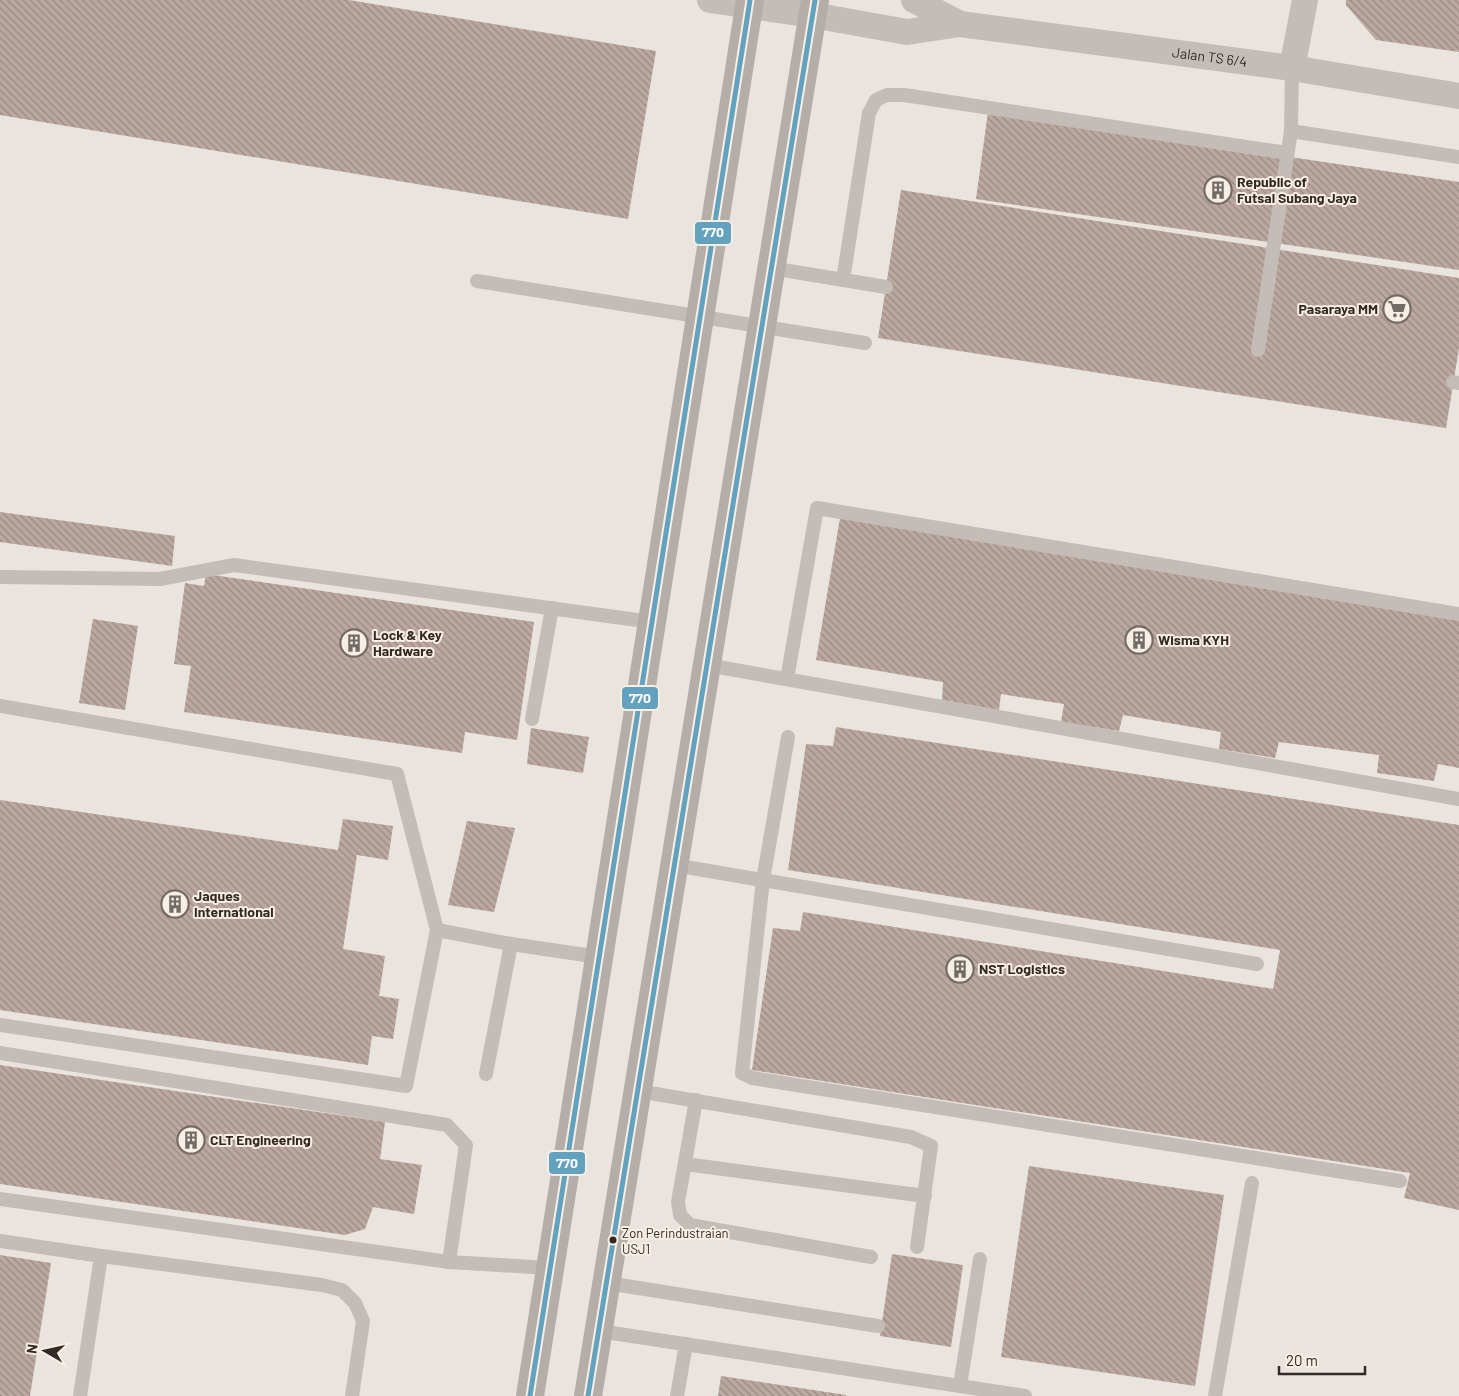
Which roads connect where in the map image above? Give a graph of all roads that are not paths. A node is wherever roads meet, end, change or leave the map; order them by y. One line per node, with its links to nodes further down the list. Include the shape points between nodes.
1 (710, 0): 4 (street, Jalan TS 6/4)
2 (914, 0): 6 (street, Jalan TS 6/4)
3 (1305, 0): 7 (street)
4 (750, 3): 5 (street, Jalan TS 6/4); 16 (main road)
5 (814, 8): 6 (street, Jalan TS 6/4, via 908,32); 12 (main road)
6 (960, 24): 7 (street, Jalan TS 6/4)
7 (1292, 68): 8 (street, Jalan TS 6/4); 9 (lane)
8 (1459, 96)
9 (1291, 131): 10 (lane); 11 (lane)
10 (1287, 153): 13 (lane, via 904,95 887,96 876,100 869,113); 19 (lane)
11 (1459, 157)
12 (771, 268): 13 (lane); 17 (main road)
13 (843, 280): 15 (lane)
14 (477, 281): 16 (lane)
15 (886, 287)
16 (700, 317): 17 (lane); 23 (main road)
17 (762, 326): 18 (lane); 24 (main road)
18 (865, 343)
19 (1258, 350)
20 (0, 577): 21 (lane, via 160,579 234,565)
21 (552, 608): 23 (lane); 27 (lane)
22 (1459, 614): 25 (lane, via 817,508)
23 (652, 622): 34 (main road)
24 (707, 665): 25 (lane); 30 (main road)
25 (787, 679): 29 (lane)
26 (0, 706): 32 (lane, via 397,774)
27 (532, 719)
28 (788, 737): 31 (lane)
29 (1459, 799)
30 (674, 865): 31 (lane); 39 (main road)
31 (763, 880): 35 (lane); 42 (lane, via 742,1073 752,1078)
32 (437, 930): 33 (lane); 36 (lane, via 406,1086)
33 (511, 944): 34 (lane); 38 (lane)
34 (599, 957): 52 (main road)
35 (1257, 964)
36 (0, 1025)
37 (0, 1053): 51 (lane, via 447,1125 466,1145)
38 (486, 1074)
39 (638, 1091): 40 (lane); 53 (main road)
40 (696, 1100): 41 (lane); 44 (lane, via 912,1136 931,1146)
41 (685, 1164): 44 (lane); 49 (lane, via 678,1202 680,1215 690,1225)
42 (1400, 1181)
43 (1252, 1183): 64 (lane)
44 (925, 1196): 47 (lane)
45 (0, 1199): 51 (lane)
46 (0, 1241): 48 (lane)
47 (917, 1248)
48 (101, 1256): 58 (lane); 59 (lane, via 342,1290 355,1303 363,1321)
49 (872, 1257)
50 (980, 1258): 57 (lane)
51 (449, 1262): 52 (lane)
52 (550, 1268): 60 (main road)
53 (607, 1283): 54 (lane); 55 (main road)
54 (878, 1326)
55 (599, 1331): 56 (lane); 61 (main road)
56 (686, 1344): 57 (lane); 62 (lane)
57 (960, 1386): 63 (lane)
58 (80, 1396)
59 (352, 1396)
60 (530, 1396)
61 (588, 1396)
62 (677, 1396)
63 (1025, 1396)
64 (1215, 1396)

